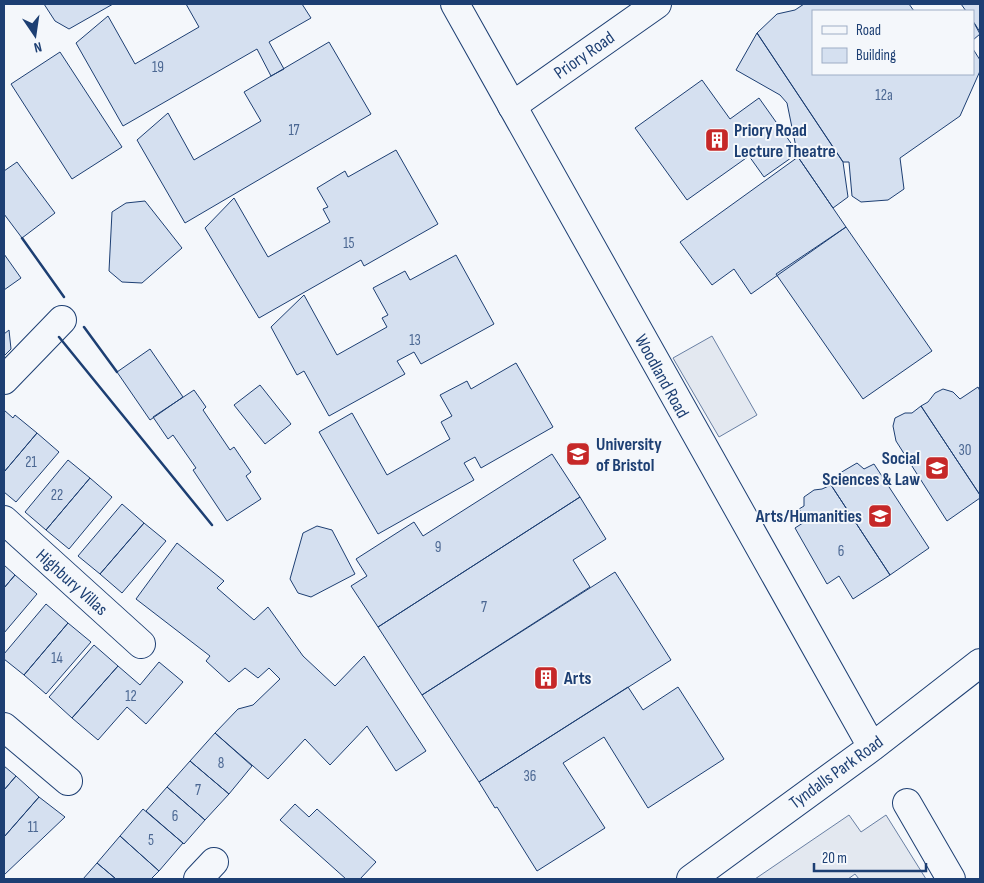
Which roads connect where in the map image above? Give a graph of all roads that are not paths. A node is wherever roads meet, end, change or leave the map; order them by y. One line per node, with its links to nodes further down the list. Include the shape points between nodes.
1 (454, 4): 3 (street, Woodland Road)
2 (657, 4): 3 (street, Priory Road)
3 (512, 106): 10 (street, Woodland Road)
4 (62, 320): 5 (street)
5 (4, 380)
6 (4, 520): 7 (street, Highbury Villas)
7 (141, 644)
8 (980, 663): 10 (street, Tyndalls Park Road)
9 (4, 727): 11 (street)
10 (872, 747): 13 (street, Tyndalls Park Road)
11 (68, 781)
12 (907, 803): 14 (street)
13 (691, 879)
14 (951, 879)

